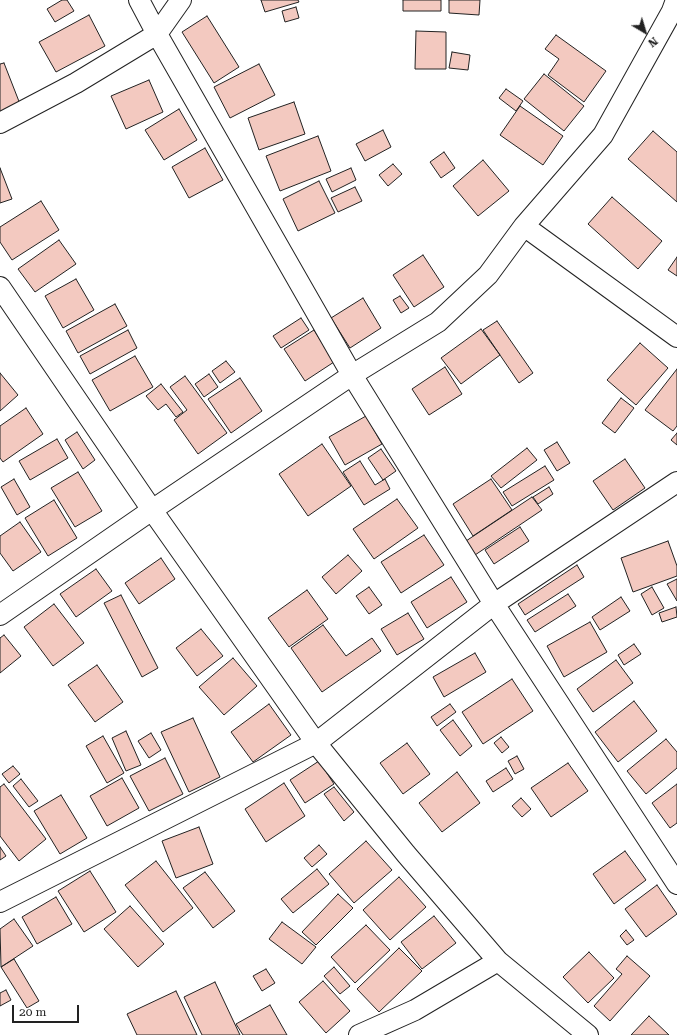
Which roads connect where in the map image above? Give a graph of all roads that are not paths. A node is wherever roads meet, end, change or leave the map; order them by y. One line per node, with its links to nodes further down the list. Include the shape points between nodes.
1 (139, 0): 4 (street)
2 (181, 0): 4 (street)
3 (676, 0): 6 (street, via 603,135)
4 (157, 34): 5 (street, via 76,83); 9 (street)
5 (0, 123)
6 (524, 226): 8 (street); 9 (street, via 488,275 438,322)
7 (0, 287): 11 (street)
8 (677, 338)
9 (352, 375): 11 (street); 12 (street)
10 (677, 482): 12 (street)
11 (152, 510): 13 (street); 14 (street)
12 (494, 604): 14 (street); 15 (street)
13 (0, 615)
14 (316, 743): 16 (street); 17 (street, via 406,854)
15 (677, 884)
16 (0, 902)
17 (498, 960): 18 (street, via 416,1010); 19 (street)
18 (359, 1035)
19 (588, 1035)

